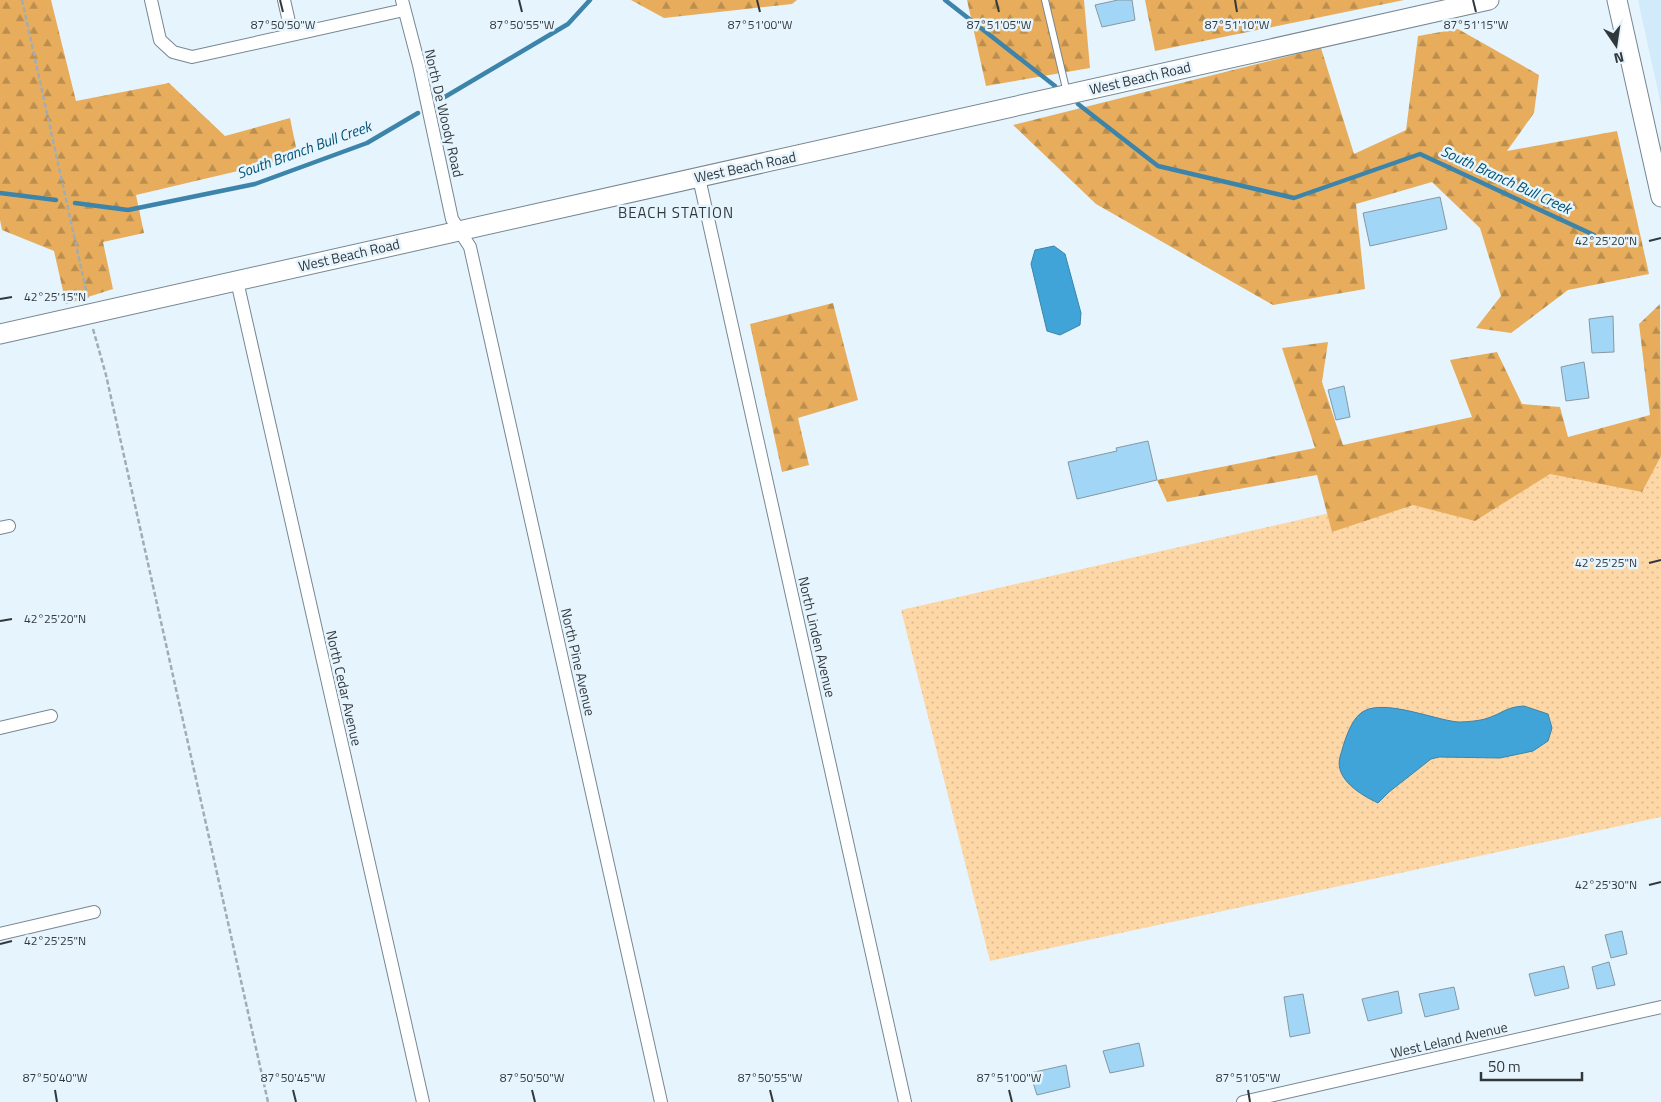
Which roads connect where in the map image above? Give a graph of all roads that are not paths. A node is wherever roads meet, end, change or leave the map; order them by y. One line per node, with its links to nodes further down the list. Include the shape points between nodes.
1 (151, 0): 7 (street, via 160,40 173,52 192,57)
2 (284, 0): 7 (street)
3 (1046, 0): 8 (lane)
4 (1489, 0): 8 (street, West Beach Road)
5 (1617, 0): 10 (street)
6 (403, 5): 7 (street); 11 (street, North De Woody Road, via 452,219)
7 (292, 35)
8 (1067, 95): 9 (street, West Beach Road)
9 (699, 178): 11 (street, West Beach Road); 21 (street, North Linden Avenue)
10 (1661, 197)
11 (460, 231): 12 (street, West Beach Road); 20 (street, North Pine Avenue, via 470,247)
12 (237, 280): 13 (street, West Beach Road); 19 (street, North Cedar Avenue)
13 (0, 334)
14 (51, 716): 15 (street)
15 (0, 728)
16 (94, 912): 17 (street)
17 (0, 934)
18 (1661, 1007): 22 (street, West Leland Avenue)
19 (422, 1102)
20 (661, 1102)
21 (905, 1102)
22 (1244, 1102)

